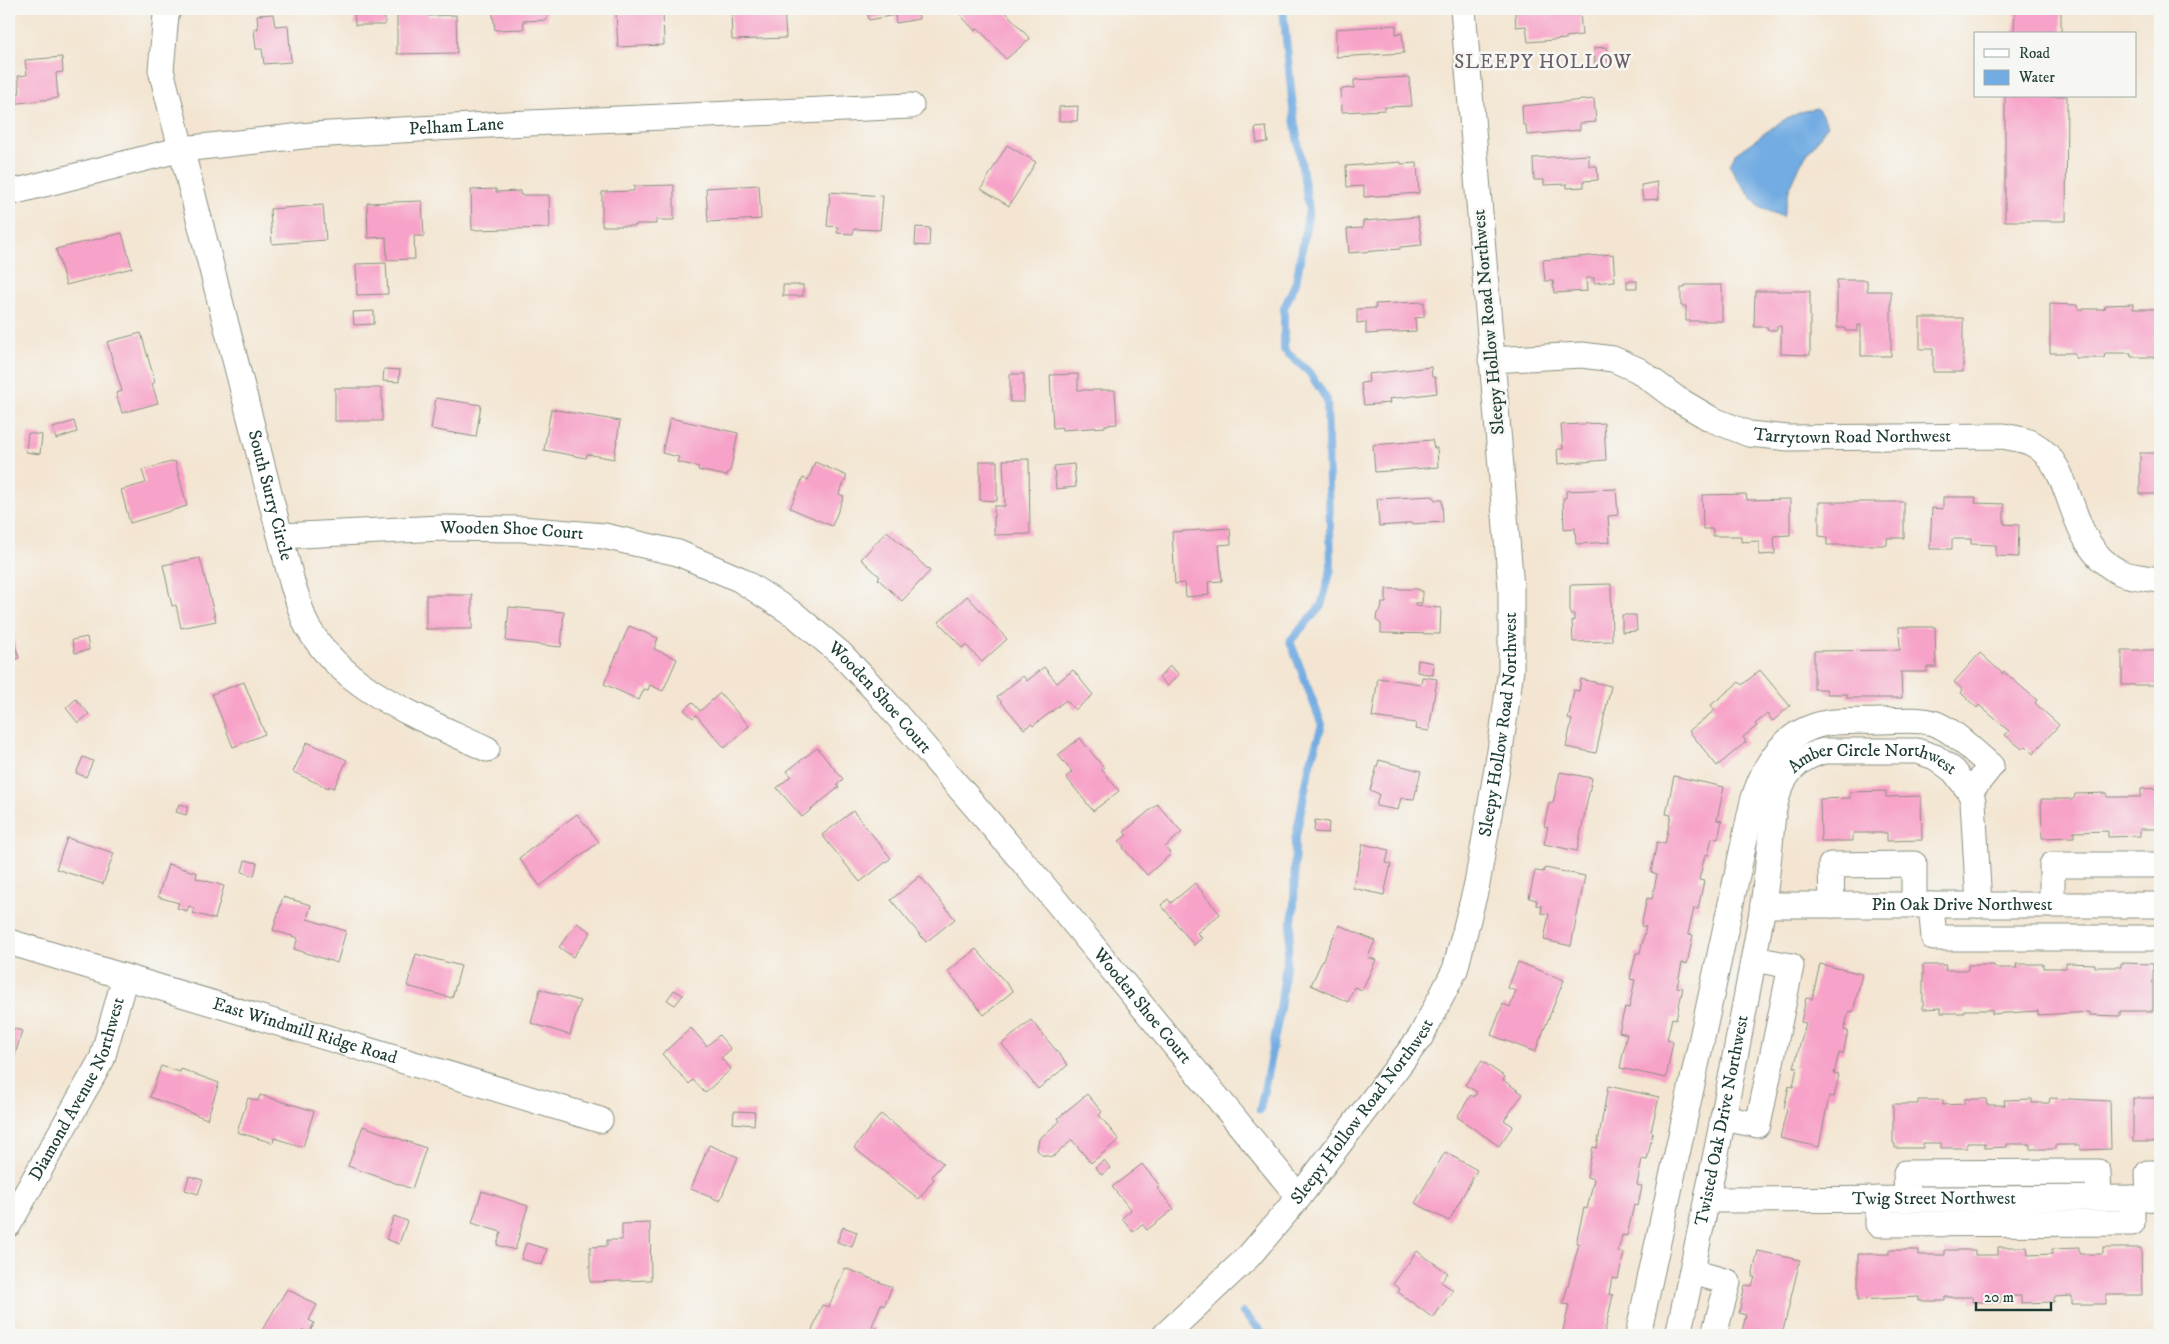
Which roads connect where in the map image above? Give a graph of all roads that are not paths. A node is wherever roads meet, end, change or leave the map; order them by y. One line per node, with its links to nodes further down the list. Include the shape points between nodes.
1 (169, 9): 4 (street, South Surry Circle, via 161,70)
2 (1463, 9): 6 (street, Sleepy Hollow Road Northwest)
3 (911, 106): 4 (street, Pelham Lane, via 322,134)
4 (182, 149): 5 (street, Pelham Lane); 7 (street, South Surry Circle)
5 (9, 193)
6 (1492, 360): 8 (street, Tarrytown Road Northwest, via 1582,355 1613,359 1638,370 1711,419 1749,434 1788,438 2003,436 2033,444 2051,459 2082,533 2095,555 2120,572); 32 (street, Sleepy Hollow Road Northwest, via 1511,588 1511,669 1477,884 1454,970 1421,1036)
7 (281, 536): 11 (street, South Surry Circle, via 293,586 307,625 334,663 377,696); 32 (street, Wooden Shoe Court, via 440,528 522,529 604,536 678,553 739,579 818,634 878,693 1042,884)
8 (2160, 580)
9 (1933, 723): 10 (street, via 1837,722); 13 (street); 14 (street, via 1944,728 1991,766)
10 (1814, 726): 12 (street); 15 (street, via 1797,734 1777,751 1764,771)
11 (487, 749)
12 (1824, 751): 13 (street, Amber Circle Northwest); 15 (street, Amber Circle Northwest, via 1801,761)
13 (1924, 753): 14 (street, Amber Circle Northwest, via 1954,771)
14 (1970, 792): 20 (street, Amber Circle Northwest, via 1974,809)
15 (1766, 796): 17 (street, Amber Circle Northwest); 27 (street)
16 (2160, 865): 21 (street, via 2052,865)
17 (1763, 905): 18 (street, Pin Oak Drive Northwest); 25 (street, Twisted Oak Drive Northwest)
18 (1832, 905): 19 (street, Pin Oak Drive Northwest); 19 (street, via 1831,865 1914,864)
19 (1923, 905): 20 (street, Pin Oak Drive Northwest); 23 (street, via 1934,938)
20 (1979, 905): 21 (street, Pin Oak Drive Northwest)
21 (2052, 905): 22 (street, Pin Oak Drive Northwest)
22 (2160, 905)
23 (2160, 938)
24 (9, 942): 26 (street, East Windmill Ridge Road)
25 (1754, 959): 28 (street, Twisted Oak Drive Northwest); 28 (street, via 1790,966 1758,1125)
26 (125, 977): 29 (street, East Windmill Ridge Road); 40 (street, Diamond Avenue Northwest, via 102,1059)
27 (1689, 1100): 28 (street); 44 (street)
28 (1724, 1113): 39 (street, Twisted Oak Drive Northwest)
29 (600, 1120)
30 (2024, 1172): 34 (street); 35 (street, via 2098,1172); 38 (street, via 1906,1173)
31 (2160, 1173): 36 (street, via 2148,1173)
32 (1299, 1197): 43 (street, Sleepy Hollow Road Northwest, via 1249,1256)
33 (1988, 1198): 34 (street, Twig Street Northwest); 38 (street, Twig Street Northwest); 41 (street)
34 (2024, 1198): 35 (street, Twig Street Northwest)
35 (2099, 1198): 36 (street, Twig Street Northwest)
36 (2147, 1198): 41 (street, via 2132,1223)
37 (1878, 1199): 38 (street, Twig Street Northwest); 39 (street, Twig Street Northwest); 41 (street, via 1878,1224)
38 (1907, 1199)
39 (1708, 1200): 42 (street, Twisted Oak Drive Northwest)
40 (9, 1224)
41 (1988, 1224)
42 (1692, 1272): 45 (street, Twisted Oak Drive Northwest); 46 (street, via 1728,1282)
43 (1165, 1335)
44 (1638, 1335)
45 (1678, 1335)
46 (1714, 1335)

